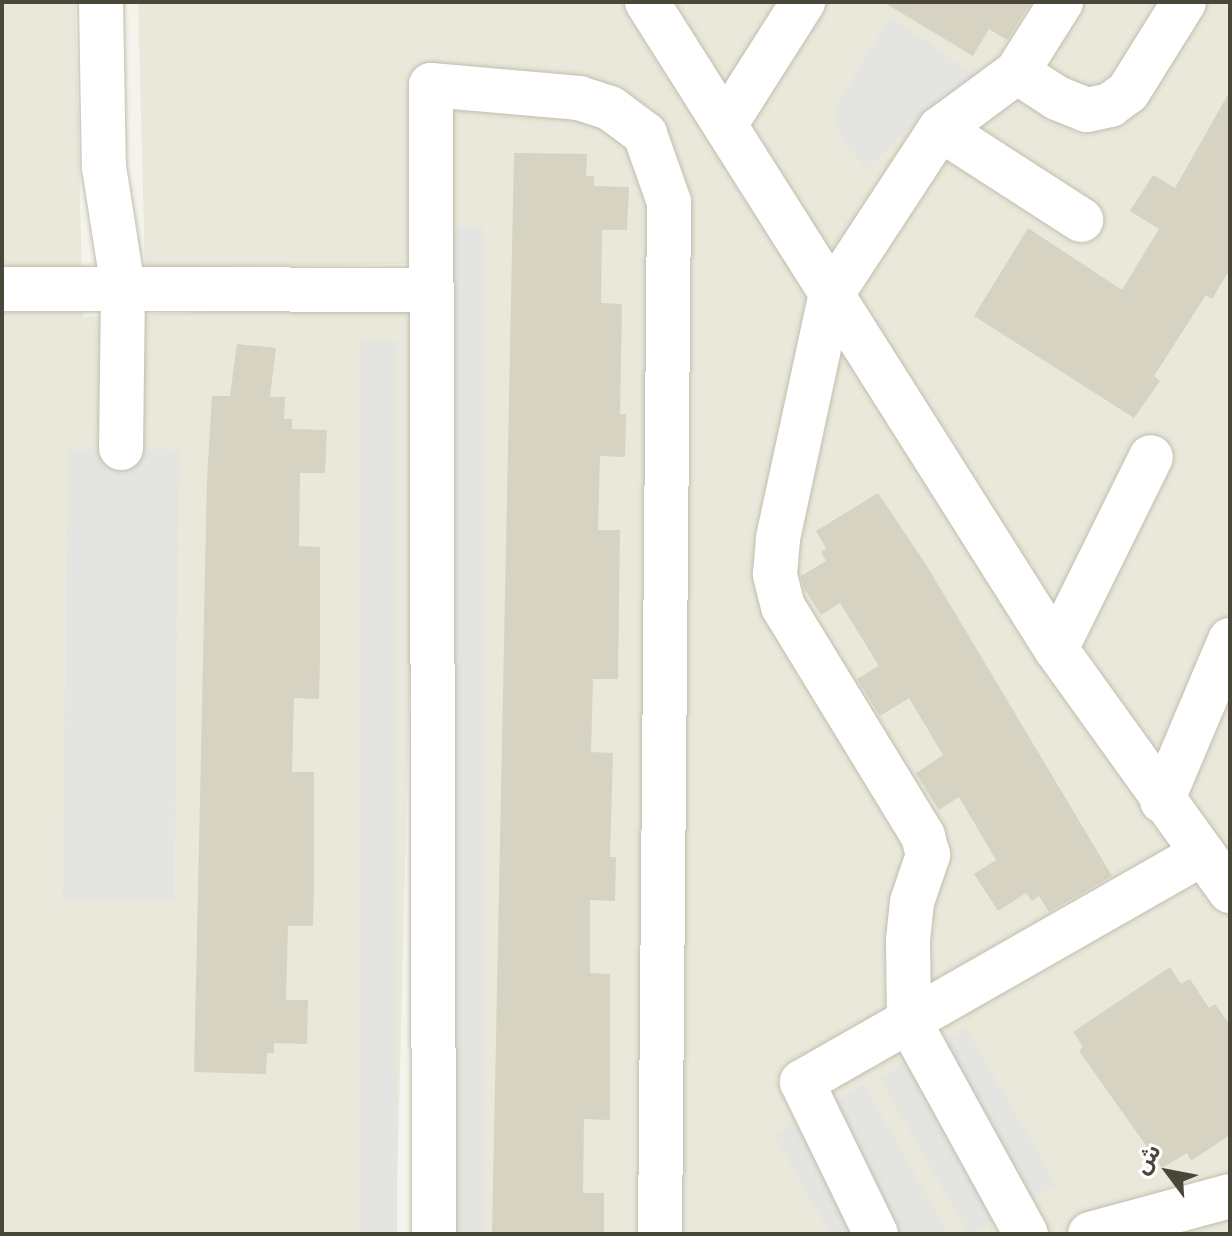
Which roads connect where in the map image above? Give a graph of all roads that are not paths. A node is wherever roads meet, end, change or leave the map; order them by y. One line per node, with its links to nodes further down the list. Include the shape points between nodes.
1 (101, 2): 11 (street, via 104,167)
2 (647, 2): 7 (street)
3 (803, 2): 7 (street)
4 (1061, 2): 6 (street)
5 (1184, 2): 6 (street, via 1128,92 1110,105 1087,110)
6 (1017, 72): 8 (street)
7 (725, 125): 13 (street)
8 (940, 129): 9 (street); 13 (street)
9 (1081, 220)
10 (2, 289): 11 (street)
11 (123, 289): 12 (street); 14 (street)
12 (428, 290): 23 (street); 24 (street, via 431,85 579,98 610,108 645,134 669,202)
13 (830, 297): 17 (street); 21 (street, via 778,538 775,574 783,607 923,836 928,855 912,902 908,940)
14 (121, 448)
15 (1151, 457): 17 (street)
16 (1230, 640): 18 (street)
17 (1056, 649): 18 (street)
18 (1162, 801): 19 (street)
19 (1200, 855): 20 (street); 21 (street)
20 (1230, 891)
21 (909, 1021): 25 (street, via 802,1082); 26 (street)
22 (1230, 1196): 27 (street)
23 (434, 1234)
24 (660, 1234)
25 (876, 1234)
26 (1026, 1234)
27 (1090, 1234)

